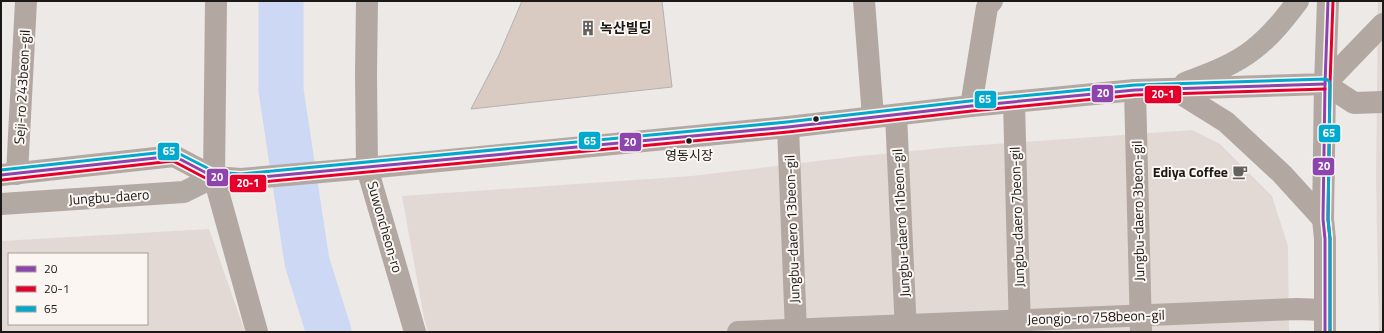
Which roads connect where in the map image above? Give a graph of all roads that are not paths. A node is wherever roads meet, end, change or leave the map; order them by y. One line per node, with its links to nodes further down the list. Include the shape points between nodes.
1 (26, 1): 19 (street, Seji-ro 243beon-gil)
2 (216, 1): 20 (street)
3 (367, 1): 18 (street, Suwoncheon-ro)
4 (864, 1): 16 (street)
5 (992, 1): 14 (street, via 987,7)
6 (1298, 1): 10 (main road, via 1278,27 1253,50 1217,70)
7 (1328, 1): 9 (main road)
8 (1383, 24): 9 (street)
9 (1325, 84): 10 (main road); 13 (street, via 1354,103); 22 (street)
10 (1173, 88): 11 (main road); 22 (street, via 1226,122 1282,174)
11 (1135, 90): 12 (main road); 24 (street, Jungbu-daero 3beon-gil)
12 (1014, 102): 14 (main road); 25 (street, Jungbu-daero 7beon-gil)
13 (1383, 102)
14 (971, 106): 15 (main road)
15 (896, 115): 16 (main road); 26 (street, Jungbu-daero 11beon-gil)
16 (873, 117): 17 (main road)
17 (788, 127): 18 (main road); 27 (street, Jungbu-daero 13beon-gil)
18 (360, 169): 20 (main road, via 242,179); 29 (street, Suwoncheon-ro)
19 (9, 174): 20 (main road, via 174,156)
20 (214, 177): 21 (main road, Jungbu-daero, via 184,192); 28 (street)
21 (1, 204)
22 (1323, 219): 23 (street)
23 (1324, 310): 24 (street, Jeongjo-ro 758beon-gil, via 1297,310); 31 (street)
24 (1141, 324): 25 (street, Jeongjo-ro 758beon-gil)
25 (1020, 326): 26 (street, Jeongjo-ro 758beon-gil)
26 (906, 328): 27 (street, Jeongjo-ro 758beon-gil)
27 (796, 331): 30 (street, Jeongjo-ro 758beon-gil)
28 (257, 332)
29 (416, 332)
30 (738, 332)
31 (1325, 332)

